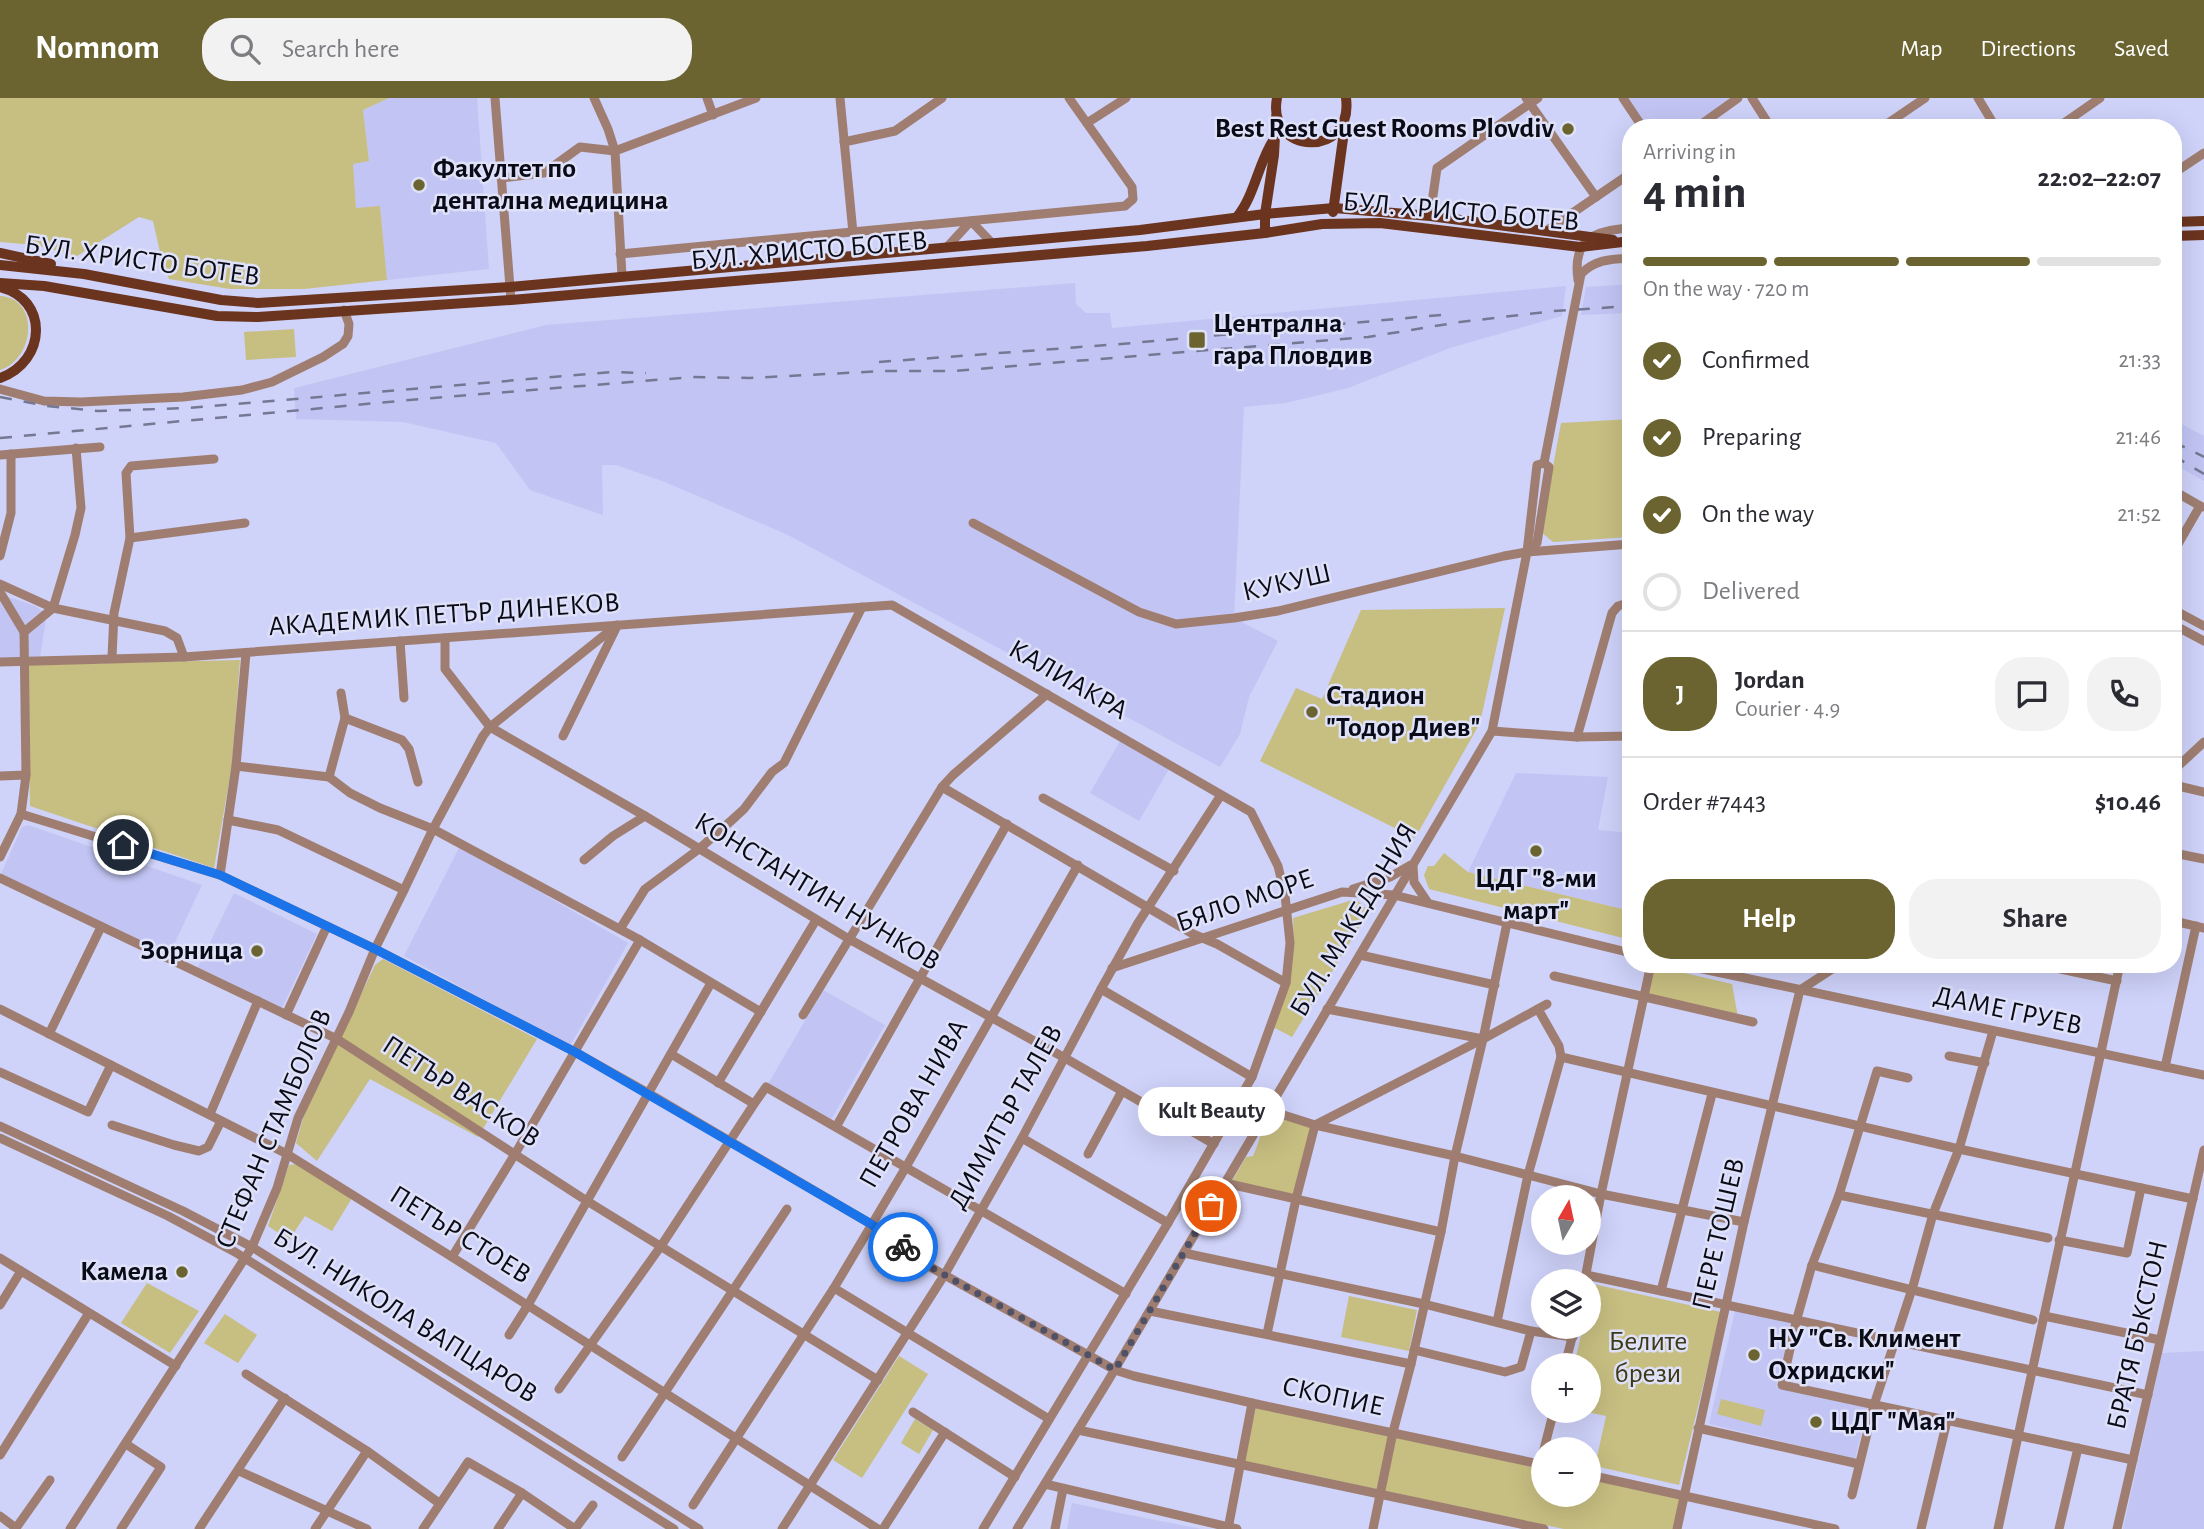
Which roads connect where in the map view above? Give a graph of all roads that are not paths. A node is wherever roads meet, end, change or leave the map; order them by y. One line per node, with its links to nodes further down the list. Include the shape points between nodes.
1 (495, 98): 33 (street)
2 (594, 98): 30 (street)
3 (707, 98): 19 (street)
4 (756, 98): 19 (street)
5 (840, 98): 29 (street)
6 (942, 98): 29 (street, via 895,131)
7 (1069, 98): 27 (street)
8 (1126, 98): 27 (street)
9 (1277, 98): 18 (main road)
10 (1346, 98): 20 (main road)
11 (1623, 98): 21 (street)
12 (1738, 98): 22 (street)
13 (1752, 98): 23 (street)
14 (1925, 98): 24 (street)
15 (1978, 98): 25 (street)
16 (2101, 98): 26 (street)
17 (1531, 100): 36 (street); 40 (street, via 1437,168)
18 (1276, 114): 20 (main road, via 1290,136 1305,143 1330,138); 28 (main road)
19 (713, 116): 30 (street)
20 (1345, 119): 35 (main road)
21 (1637, 119)
22 (1709, 119)
23 (1765, 119)
24 (1894, 119)
25 (1991, 119)
26 (2070, 119)
27 (1087, 123): 42 (street, БУЛ. ХРИСТО БОТЕВ, via 1132,187 1130,203)
28 (1274, 139): 39 (main road); 41 (main road, via 1246,207)
29 (844, 142): 48 (street)
30 (615, 151): 33 (street, via 580,147 544,173); 57 (street)
31 (2204, 153): 32 (street)
32 (2182, 168)
33 (501, 178): 64 (street)
34 (1622, 179): 36 (street)
35 (1338, 186): 37 (main road); 38 (main road)
36 (1596, 197): 47 (street)
37 (1334, 208): 38 (main road, БУЛ. ХРИСТО БОТЕВ); 39 (main road, БУЛ. ХРИСТО БОТЕВ); 45 (main road)
38 (1349, 209): 40 (main road, БУЛ. ХРИСТО БОТЕВ)
39 (1265, 214): 41 (main road, БУЛ. ХРИСТО БОТЕВ); 49 (main road)
40 (1430, 216): 47 (main road, БУЛ. ХРИСТО БОТЕВ)
41 (1237, 217): 53 (main road, БУЛ. ХРИСТО БОТЕВ)
42 (971, 221): 48 (street, БУЛ. ХРИСТО БОТЕВ); 53 (street); 55 (street, БУЛ. ХРИСТО БОТЕВ)
43 (2204, 221): 44 (main road)
44 (2182, 222)
45 (1322, 224): 49 (main road, БУЛ. ХРИСТО БОТЕВ); 54 (main road, БУЛ. ХРИСТО БОТЕВ, via 1380,223 1580,247)
46 (1622, 229): 62 (street, БУЛ. МАКЕДОНИЯ, via 1600,232 1584,244 1577,257)
47 (1546, 231): 52 (main road, БУЛ. ХРИСТО БОТЕВ)
48 (853, 233): 57 (street, БУЛ. ХРИСТО БОТЕВ)
49 (1265, 233): 65 (main road, БУЛ. ХРИСТО БОТЕВ)
50 (2204, 235): 51 (main road)
51 (2182, 236)
52 (1622, 240)
53 (990, 242): 55 (main road, БУЛ. ХРИСТО БОТЕВ)
54 (1622, 242)
55 (948, 246): 61 (main road, БУЛ. ХРИСТО БОТЕВ)
56 (0, 253): 60 (main road)
57 (620, 254): 61 (street)
58 (1622, 258): 62 (street, via 1591,265)
59 (0, 265): 60 (main road, БУЛ. ХРИСТО БОТЕВ)
60 (84, 274): 64 (main road, БУЛ. ХРИСТО БОТЕВ, via 239,303)
61 (622, 276): 64 (main road, БУЛ. ХРИСТО БОТЕВ)
62 (1578, 281): 81 (street, БУЛ. МАКЕДОНИЯ, via 1545,463 1537,465)
63 (0, 285): 66 (main road, БУЛ. ХРИСТО БОТЕВ, via 44,286 217,316); 67 (main road, via 25,301 36,333 29,357)
64 (510, 286): 65 (street)
65 (511, 300): 66 (main road, БУЛ. ХРИСТО БОТЕВ)
66 (344, 310): 68 (street, via 349,324 342,344 272,382 242,390 81,402 44,401)
67 (0, 378)
68 (0, 389)
69 (100, 447): 70 (street)
70 (76, 448): 71 (street); 88 (street, via 81,508)
71 (11, 454): 72 (street); 82 (street, via 11,513)
72 (0, 455)
73 (214, 459): 78 (street, via 131,466 126,472)
74 (2182, 496): 75 (street)
75 (2202, 507): 79 (street)
76 (245, 523): 78 (street)
77 (973, 523): 81 (street, КУКУШ, via 1139,612 1176,624 1278,611)
78 (130, 538): 90 (street)
79 (2182, 538)
80 (1622, 545): 81 (street, КУКУШ)
81 (1527, 552): 108 (street, БУЛ. МАКЕДОНИЯ)
82 (0, 556)
83 (0, 584): 88 (street)
84 (0, 593): 94 (street)
85 (892, 605): 87 (street, АКАДЕМИК ПЕТЪР ДИНЕКОВ); 104 (street, КАЛИАКРА)
86 (1622, 605): 111 (street, via 1612,613)
87 (862, 607): 91 (street, АКАДЕМИК ПЕТЪР ДИНЕКОВ); 129 (street, via 784,763 744,809)
88 (52, 608): 90 (street); 94 (street)
89 (2182, 614): 92 (street)
90 (114, 622): 99 (street); 100 (street, via 165,631 177,638)
91 (618, 624): 95 (street, АКАДЕМИК ПЕТЪР ДИНЕКОВ); 107 (street, СТЕФАН СТАМБОЛОВ); 109 (street)
92 (2204, 626)
93 (2182, 629): 97 (street)
94 (24, 632): 101 (street)
95 (445, 638): 96 (street, АКАДЕМИК ПЕТЪР ДИНЕКОВ); 107 (street, КОНСТАНТИН НУНКОВ, via 445,668)
96 (400, 641): 98 (street, АКАДЕМИК ПЕТЪР ДИНЕКОВ); 105 (street)
97 (2204, 641)
98 (246, 653): 100 (street, АКАДЕМИК ПЕТЪР ДИНЕКОВ); 114 (street)
99 (112, 657): 100 (street, АКАДЕМИК ПЕТЪР ДИНЕКОВ); 101 (street, АКАДЕМИК ПЕТЪР ДИНЕКОВ)
100 (184, 657)
101 (24, 661): 102 (street, АКАДЕМИК ПЕТЪР ДИНЕКОВ); 115 (street)
102 (0, 662)
103 (341, 692): 106 (street)
104 (1047, 694): 119 (street); 122 (street, КАЛИАКРА)
105 (404, 698)
106 (345, 718): 117 (street); 118 (street, via 402,740)
107 (490, 727): 125 (street, КОНСТАНТИН НУНКОВ); 128 (street, СТЕФАН СТАМБОЛОВ)
108 (1492, 731): 111 (street); 134 (street, БУЛ. МАКЕДОНИЯ)
109 (563, 736)
110 (1622, 736): 111 (street)
111 (1577, 737)
112 (2204, 742): 113 (street)
113 (2182, 763)
114 (236, 766): 117 (street); 126 (street)
115 (26, 775): 116 (street); 124 (street)
116 (0, 776)
117 (329, 778): 128 (street, via 380,808)
118 (418, 782)
119 (942, 787): 127 (street); 152 (street)
120 (2182, 787): 121 (street)
121 (2204, 792)
122 (1221, 795): 136 (street, ДИМИТЪР ТАЛЕВ); 144 (street, КАЛИАКРА, via 1251,812 1278,866)
123 (1043, 798): 136 (street)
124 (21, 814): 131 (street); 137 (street, СКОПИЕ)
125 (645, 816): 129 (street, КОНСТАНТИН НУНКОВ); 133 (street)
126 (228, 820): 137 (street); 139 (street, via 278,830)
127 (1007, 824): 135 (street); 165 (street)
128 (433, 829): 139 (street, СТЕФАН СТАМБОЛОВ); 151 (street)
129 (699, 849): 145 (street, КОНСТАНТИН НУНКОВ); 151 (street, via 645,889)
130 (2182, 855): 132 (street)
131 (0, 857)
132 (2204, 859)
133 (584, 860)
134 (1413, 864): 140 (street); 141 (street, БУЛ. МАКЕДОНИЯ); 142 (street, via 1417,890)
135 (1078, 865): 143 (street); 179 (street, ПЕТРОВА НИВА)
136 (1174, 871): 143 (street, ДИМИТЪР ТАЛЕВ)
137 (220, 875): 148 (street, СКОПИЕ)
138 (0, 878): 149 (street, ПЕТЪР ВАСКОВ)
139 (404, 890): 155 (street, СТЕФАН СТАМБОЛОВ)
140 (1342, 892): 141 (street, БЯЛО МОРЕ); 144 (street, БЯЛО МОРЕ)
141 (1394, 895): 142 (street); 157 (street, БУЛ. МАКЕДОНИЯ)
142 (1429, 904): 146 (street)
143 (1148, 908): 153 (street); 158 (street, ДИМИТЪР ТАЛЕВ)
144 (1286, 911): 153 (street, БЯЛО МОРЕ); 168 (street, БУЛ. МАКЕДОНИЯ, via 1290,943)
145 (816, 920): 152 (street, КОНСТАНТИН НУНКОВ); 176 (street)
146 (1507, 923): 156 (street); 169 (street)
147 (2182, 923): 150 (street)
148 (327, 926): 155 (street, СКОПИЕ); 177 (street)
149 (101, 927): 173 (street, ПЕТЪР ВАСКОВ); 182 (street)
150 (2200, 927): 193 (street)
151 (620, 929): 154 (street)
152 (849, 939): 165 (street, КОНСТАНТИН НУНКОВ); 178 (street)
153 (1203, 939): 158 (street, БЯЛО МОРЕ); 168 (street)
154 (640, 940): 167 (street); 185 (street)
155 (375, 949): 183 (street, СТЕФАН СТАМБОЛОВ); 185 (street, СКОПИЕ)
156 (1622, 951)
157 (1360, 954): 169 (street); 175 (street, БУЛ. МАКЕДОНИЯ)
158 (1112, 968): 170 (street, ДИМИТЪР ТАЛЕВ)
159 (1649, 973): 172 (street)
160 (1721, 973): 171 (street, ДАМЕ ГРУЕВ)
161 (1826, 973): 171 (street)
162 (2079, 973): 166 (street)
163 (2118, 973): 166 (street)
164 (1554, 976): 172 (street)
165 (920, 980): 179 (street, КОНСТАНТИН НУНКОВ); 212 (street)
166 (2117, 981): 187 (street)
167 (711, 983): 176 (street); 186 (street)
168 (1286, 984): 197 (street, БУЛ. МАКЕДОНИЯ)
169 (1494, 985): 184 (street)
170 (1101, 989): 190 (street, ДИМИТЪР ТАЛЕВ); 197 (street)
171 (1800, 990): 181 (street, ДАМЕ ГРУЕВ); 204 (street, ПЕРЕ ТОШЕВ)
172 (1645, 996): 180 (street); 195 (street)
173 (258, 1001): 177 (street, ПЕТЪР ВАСКОВ); 206 (street)
174 (0, 1009): 182 (street, ПЕТЪР СТОЕВ)
175 (1327, 1009): 184 (street); 205 (street, БУЛ. МАКЕДОНИЯ)
176 (761, 1012): 199 (street)
177 (286, 1015): 183 (street, ПЕТЪР ВАСКОВ)
178 (803, 1015)
179 (990, 1017): 190 (street, КОНСТАНТИН НУНКОВ); 223 (street, ПЕТРОВА НИВА)
180 (1753, 1023)
181 (1993, 1031): 187 (street, ДАМЕ ГРУЕВ); 191 (street)
182 (50, 1034): 192 (street, ПЕТЪР СТОЕВ)
183 (337, 1039): 219 (street, СТЕФАН СТАМБОЛОВ, via 298,1118); 220 (street, ПЕТЪР ВАСКОВ)
184 (1483, 1040): 189 (street, via 1543,1007); 209 (street); 222 (street)
185 (575, 1052): 201 (street, СКОПИЕ); 220 (street)
186 (671, 1054): 199 (street); 201 (street)
187 (2101, 1054): 193 (street, ДАМЕ ГРУЕВ); 224 (street)
188 (1949, 1056): 191 (street)
189 (1561, 1057): 195 (street); 225 (street)
190 (1065, 1058): 200 (street, КОНСТАНТИН НУНКОВ); 214 (street, ДИМИТЪР ТАЛЕВ)
191 (1985, 1063): 217 (street)
192 (111, 1065): 194 (street, via 88,1112); 206 (street, ПЕТЪР СТОЕВ)
193 (2165, 1067): 196 (street, ДАМЕ ГРУЕВ)
194 (0, 1072)
195 (1627, 1073): 202 (street); 229 (street)
196 (2204, 1075)
197 (1252, 1077): 216 (street, БУЛ. МАКЕДОНИЯ)
198 (1908, 1078): 210 (street, via 1877,1071)
199 (718, 1083): 203 (street)
200 (1122, 1091): 216 (street, КОНСТАНТИН НУНКОВ); 221 (street)
201 (648, 1093): 215 (street, СКОПИЕ); 233 (street)
202 (1712, 1094): 204 (street); 236 (street)
203 (754, 1104): 212 (street, via 765,1087); 215 (street)
204 (1772, 1106): 210 (street); 238 (street, ПЕРЕ ТОШЕВ)
205 (1268, 1110): 209 (street); 226 (street, БУЛ. МАКЕДОНИЯ)
206 (209, 1114): 207 (street, ПЕТЪР СТОЕВ)
207 (221, 1121): 208 (street, via 208,1147 199,1151); 219 (street, ПЕТЪР СТОЕВ)
208 (113, 1125)
209 (1314, 1125): 222 (street); 231 (street)
210 (1861, 1125): 217 (street); 230 (street)
211 (0, 1126): 245 (street, БУЛ. НИКОЛА ВАПЦАРОВ)
212 (836, 1127): 223 (street)
213 (0, 1138): 249 (street, БУЛ. НИКОЛА ВАПЦАРОВ, via 168,1216)
214 (1022, 1138): 235 (street, ДИМИТЪР ТАЛЕВ); 239 (street)
215 (729, 1141): 240 (street, СКОПИЕ); 244 (street)
216 (1214, 1144): 239 (street, БУЛ. МАКЕДОНИЯ)
217 (1959, 1149): 224 (street); 237 (street)
218 (2204, 1150): 232 (street, БРАТЯ БЪКСТОН)
219 (287, 1154): 245 (street, СТЕФАН СТАМБОЛОВ); 247 (street, ПЕТЪР СТОЕВ)
220 (515, 1154): 233 (street, ПЕТЪР ВАСКОВ); 247 (street)
221 (1088, 1154)
222 (1455, 1156): 225 (street); 241 (street)
223 (906, 1167): 235 (street); 240 (street, ПЕТРОВА НИВА)
224 (2074, 1173): 228 (street); 243 (street)
225 (1528, 1175): 227 (street); 268 (street)
226 (1225, 1183): 231 (street); 246 (street, БУЛ. МАКЕДОНИЯ)
227 (1566, 1185)
228 (2141, 1188): 232 (street); 243 (street, via 2127,1253)
229 (1601, 1194): 236 (street)
230 (1839, 1195): 237 (street); 250 (street)
231 (1296, 1199): 241 (street); 253 (street)
232 (2193, 1199): 275 (street, БРАТЯ БЪКСТОН)
233 (587, 1201): 244 (street, ПЕТЪР ВАСКОВ); 262 (street)
234 (787, 1209): 257 (street)
235 (981, 1211): 252 (street, ДИМИТЪР ТАЛЕВ); 259 (street)
236 (1682, 1211): 238 (street); 258 (street)
237 (1933, 1214): 242 (street); 256 (street)
238 (1744, 1222): 263 (street, ПЕРЕ ТОШЕВ)
239 (1168, 1223): 259 (street, БУЛ. МАКЕДОНИЯ)
240 (871, 1224): 252 (street, СКОПИЕ); 255 (street, ПЕТРОВА НИВА)
241 (1441, 1232): 260 (street)
242 (2048, 1238)
243 (2059, 1240): 266 (street)
244 (660, 1246): 257 (street, ПЕТЪР ВАСКОВ); 277 (street)
245 (253, 1247): 249 (street, СТЕФАН СТАМБОЛОВ); 340 (street, БУЛ. НИКОЛА ВАПЦАРОВ)
246 (1184, 1253): 253 (street); 264 (street, БУЛ. МАКЕДОНИЯ)
247 (452, 1257): 262 (street, ПЕТЪР СТОЕВ)
248 (0, 1258): 251 (street)
249 (246, 1258): 282 (street, СТЕФАН СТАМБОЛОВ); 339 (street, БУЛ. НИКОЛА ВАПЦАРОВ)
250 (1812, 1265): 256 (street); 269 (street)
251 (21, 1271): 261 (street); 265 (street)
252 (945, 1274): 271 (street, ДИМИТЪР ТАЛЕВ); 280 (street, СКОПИЕ)
253 (1280, 1274): 260 (street); 272 (street)
254 (1601, 1281): 258 (street)
255 (834, 1288): 271 (street); 274 (street, ПЕТРОВА НИВА)
256 (1912, 1289): 267 (street); 276 (street)
257 (733, 1291): 274 (street, ПЕТЪР ВАСКОВ); 289 (street)
258 (1661, 1292): 263 (street)
259 (1126, 1294): 280 (street, БУЛ. МАКЕДОНИЯ)
260 (1424, 1304): 268 (street); 278 (street)
261 (0, 1306)
262 (528, 1306): 273 (street); 277 (street, ПЕТЪР СТОЕВ)
263 (1725, 1306): 269 (street); 297 (street, ПЕРЕ ТОШЕВ)
264 (1150, 1311): 272 (street); 279 (street, БУЛ. МАКЕДОНИЯ)
265 (89, 1313): 282 (street); 306 (street)
266 (2044, 1316): 275 (street); 284 (street)
267 (2033, 1320)
268 (1497, 1322): 270 (street)
269 (1796, 1322): 276 (street); 293 (street, via 1782,1385)
270 (1531, 1331): 278 (street, via 1521,1367 1506,1372)
271 (908, 1332): 287 (street, ДИМИТЪР ТАЛЕВ); 295 (street)
272 (1267, 1334): 281 (street)
273 (509, 1335)
274 (804, 1335): 287 (street, ПЕТЪР ВАСКОВ); 302 (street, ПЕТРОВА НИВА)
275 (2160, 1340): 290 (street, БРАТЯ БЪКСТОН)
276 (1896, 1342): 284 (street); 293 (street)
277 (589, 1344): 288 (street); 289 (street, ПЕТЪР СТОЕВ)
278 (1414, 1350): 281 (street)
279 (1125, 1354): 283 (street, БУЛ. МАКЕДОНИЯ); 286 (street)
280 (1089, 1356): 283 (street, СКОПИЕ); 295 (street, БУЛ. МАКЕДОНИЯ)
281 (1411, 1364): 300 (street)
282 (176, 1366): 303 (street, СТЕФАН СТАМБОЛОВ)
283 (1115, 1370): 286 (street, СКОПИЕ); 298 (street, БУЛ. МАКЕДОНИЯ)
284 (2032, 1371): 290 (street); 301 (street)
285 (246, 1374): 291 (street)
286 (1134, 1376): 292 (street, СКОПИЕ)
287 (878, 1380): 316 (street, ДИМИТЪР ТАЛЕВ)
288 (559, 1389)
289 (665, 1392): 302 (street, ПЕТЪР СТОЕВ); 307 (street)
290 (2148, 1395): 308 (street, БРАТЯ БЪКСТОН)
291 (285, 1398): 305 (street); 312 (street)
292 (1252, 1403): 300 (street, СКОПИЕ); 311 (street)
293 (1874, 1405): 296 (street); 310 (street)
294 (913, 1412): 299 (street)
295 (1049, 1419): 313 (street, БУЛ. МАКЕДОНИЯ)
296 (1947, 1421): 301 (street); 350 (street)
297 (1698, 1428): 310 (street); 322 (street, ПЕРЕ ТОШЕВ)
298 (1078, 1430): 311 (street); 317 (street, БУЛ. МАКЕДОНИЯ)
299 (945, 1432): 313 (street); 342 (street)
300 (1393, 1432): 309 (street, СКОПИЕ); 320 (street)
301 (2019, 1434): 304 (street); 351 (street)
302 (736, 1437): 316 (street, ПЕТЪР СТОЕВ); 325 (street, ПЕТРОВА НИВА)
303 (126, 1444): 331 (street, СТЕФАН СТАМБОЛОВ); 332 (street, via 161,1467)
304 (2078, 1448): 308 (street); 352 (street)
305 (367, 1451): 323 (street); 326 (street)
306 (0, 1455)
307 (622, 1457)
308 (2133, 1460): 353 (street, БРАТЯ БЪКСТОН)
309 (1531, 1462)
310 (1859, 1464): 321 (street)
311 (1240, 1465): 320 (street); 330 (street)
312 (239, 1471): 326 (street); 333 (street)
313 (1015, 1477): 343 (street, БУЛ. МАКЕДОНИЯ)
314 (1601, 1478): 322 (street)
315 (50, 1480): 329 (street)
316 (812, 1485): 341 (street, ДИМИТЪР ТАЛЕВ); 342 (street, ПЕТЪР СТОЕВ)
317 (1045, 1485): 318 (street); 344 (street, БУЛ. МАКЕДОНИЯ)
318 (1063, 1489): 330 (street); 345 (street)
319 (522, 1493): 323 (street, via 468,1462); 337 (street); 338 (street)
320 (1380, 1494): 328 (street); 346 (street)
321 (1852, 1495)
322 (1684, 1496): 348 (street, ПЕРЕ ТОШЕВ); 349 (street)
323 (439, 1503): 336 (street)
324 (593, 1505): 338 (street)
325 (693, 1505)
326 (326, 1511): 334 (street); 335 (street)
327 (0, 1516): 329 (street)
328 (1526, 1527): 347 (street)
329 (16, 1528)
330 (1231, 1528)
331 (70, 1529)
332 (121, 1529)
333 (200, 1529)
334 (315, 1529)
335 (367, 1529)
336 (423, 1529)
337 (498, 1529)
338 (575, 1529)
339 (674, 1529)
340 (699, 1529)
341 (782, 1529)
342 (881, 1529)
343 (983, 1529)
344 (1017, 1529)
345 (1055, 1529)
346 (1373, 1529)
347 (1544, 1529)
348 (1677, 1529)
349 (1835, 1529)
350 (1921, 1529)
351 (1998, 1529)
352 (2059, 1529)
353 (2117, 1529)

